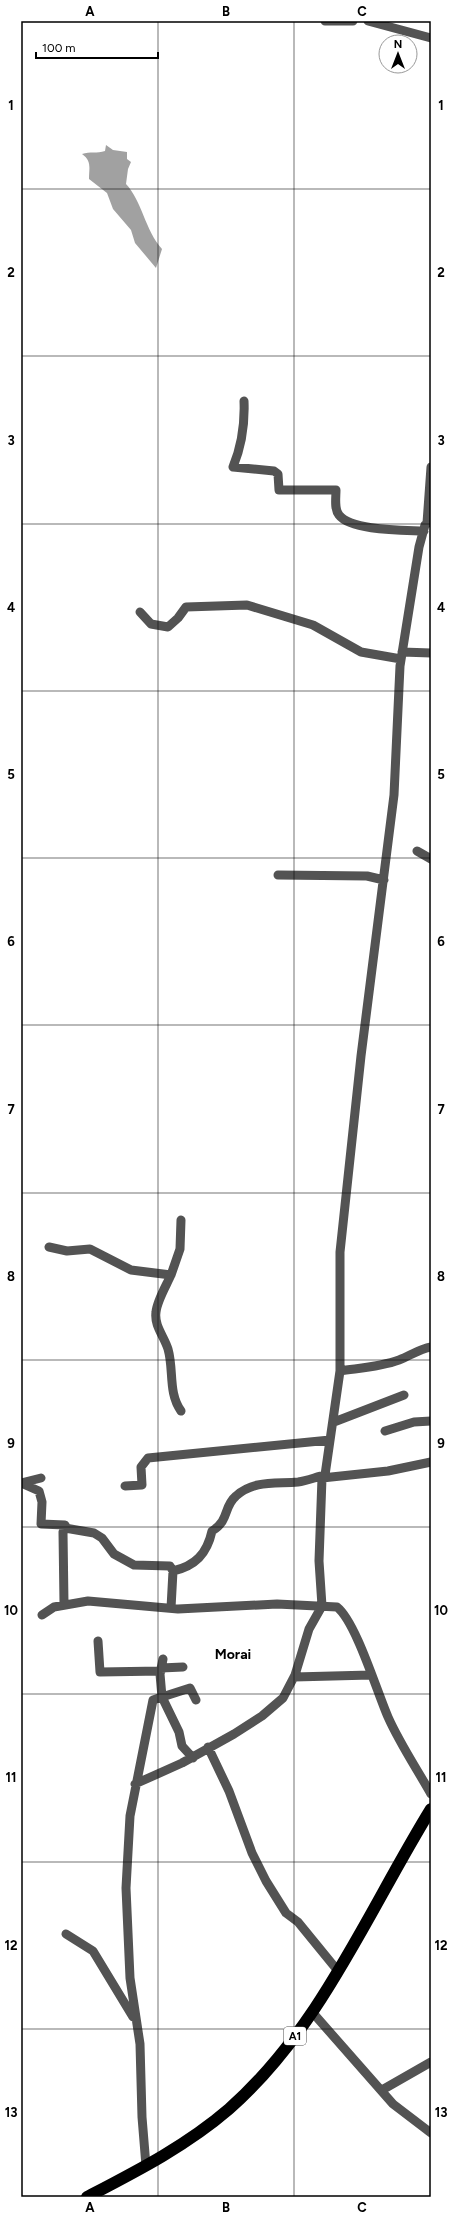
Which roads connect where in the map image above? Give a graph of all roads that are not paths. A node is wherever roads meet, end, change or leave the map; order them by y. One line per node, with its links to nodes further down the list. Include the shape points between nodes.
1 (325, 21): 2 (street)
2 (353, 21)
3 (368, 21): 4 (street)
4 (431, 38)
5 (244, 401): 7 (street, via 245,423 240,450 233,467 274,470 278,474 279,490 336,490 336,510 339,516 352,523 376,528)
6 (431, 467): 7 (street)
7 (427, 525): 10 (street)
8 (140, 612): 10 (street, via 151,624 168,627 186,607 247,605 313,625 361,652)
9 (431, 653): 10 (street)
10 (402, 655): 14 (street, via 396,770)
11 (417, 851): 12 (street)
12 (431, 859)
13 (278, 875): 14 (street, via 367,876)
14 (384, 880): 19 (street, via 361,1056 340,1252)
15 (181, 1220): 17 (street, via 180,1248)
16 (49, 1247): 17 (street, via 67,1251 90,1248 131,1270)
17 (171, 1275): 21 (street, via 156,1311 156,1321 168,1350 174,1402)
18 (431, 1347): 19 (street, via 378,1366)
19 (340, 1371): 23 (street)
20 (404, 1395): 23 (street)
21 (181, 1411)
22 (431, 1421): 24 (street, via 414,1422)
23 (334, 1422): 25 (street)
24 (385, 1431)
25 (330, 1440): 27 (street); 29 (street, via 148,1458 140,1466 142,1484)
26 (431, 1462): 27 (street, via 388,1471)
27 (323, 1476): 31 (street, via 299,1482 272,1482 242,1491 231,1502 226,1517 212,1531 207,1547 197,1561); 33 (street, via 319,1561)
28 (41, 1478): 30 (street, via 21,1484 39,1491 42,1502 41,1524 64,1525 67,1530)
29 (125, 1486)
30 (64, 1528): 31 (street, via 94,1533 102,1538 114,1554 134,1564 170,1566); 32 (street)
31 (173, 1571): 34 (street)
32 (64, 1604): 34 (street, via 105,1601); 35 (street)
33 (322, 1606): 34 (street, via 277,1604); 39 (street, via 337,1607 342,1611 353,1629); 40 (street, via 309,1630)
34 (171, 1608)
35 (42, 1615)
36 (98, 1641): 37 (street, via 100,1672)
37 (162, 1666): 38 (street); 41 (street)
38 (183, 1667)
39 (371, 1675): 40 (street); 46 (street, via 388,1718)
40 (294, 1677): 43 (street, via 283,1698 262,1716)
41 (162, 1697): 42 (street, via 190,1688); 44 (street, via 177,1726 182,1746); 45 (street, via 153,1700)
42 (196, 1700)
43 (208, 1747): 44 (street); 49 (street, via 229,1790 252,1853 266,1881 286,1913 298,1922)
44 (192, 1758): 45 (street)
45 (135, 1784): 51 (street, via 127,1835 126,1915)
46 (431, 1794)
47 (431, 1809): 49 (highway, A1, via 405,1850)
48 (66, 1934): 51 (street, via 93,1951)
49 (338, 1971): 50 (highway, A1)
50 (313, 2013): 53 (street); 55 (highway, A1, via 282,2055 228,2109 197,2134)
51 (136, 2022): 55 (street, via 140,2044)
52 (431, 2062): 53 (street)
53 (382, 2090): 54 (street, via 393,2104)
54 (431, 2133)
55 (146, 2166): 56 (highway, A1)
56 (87, 2197)

